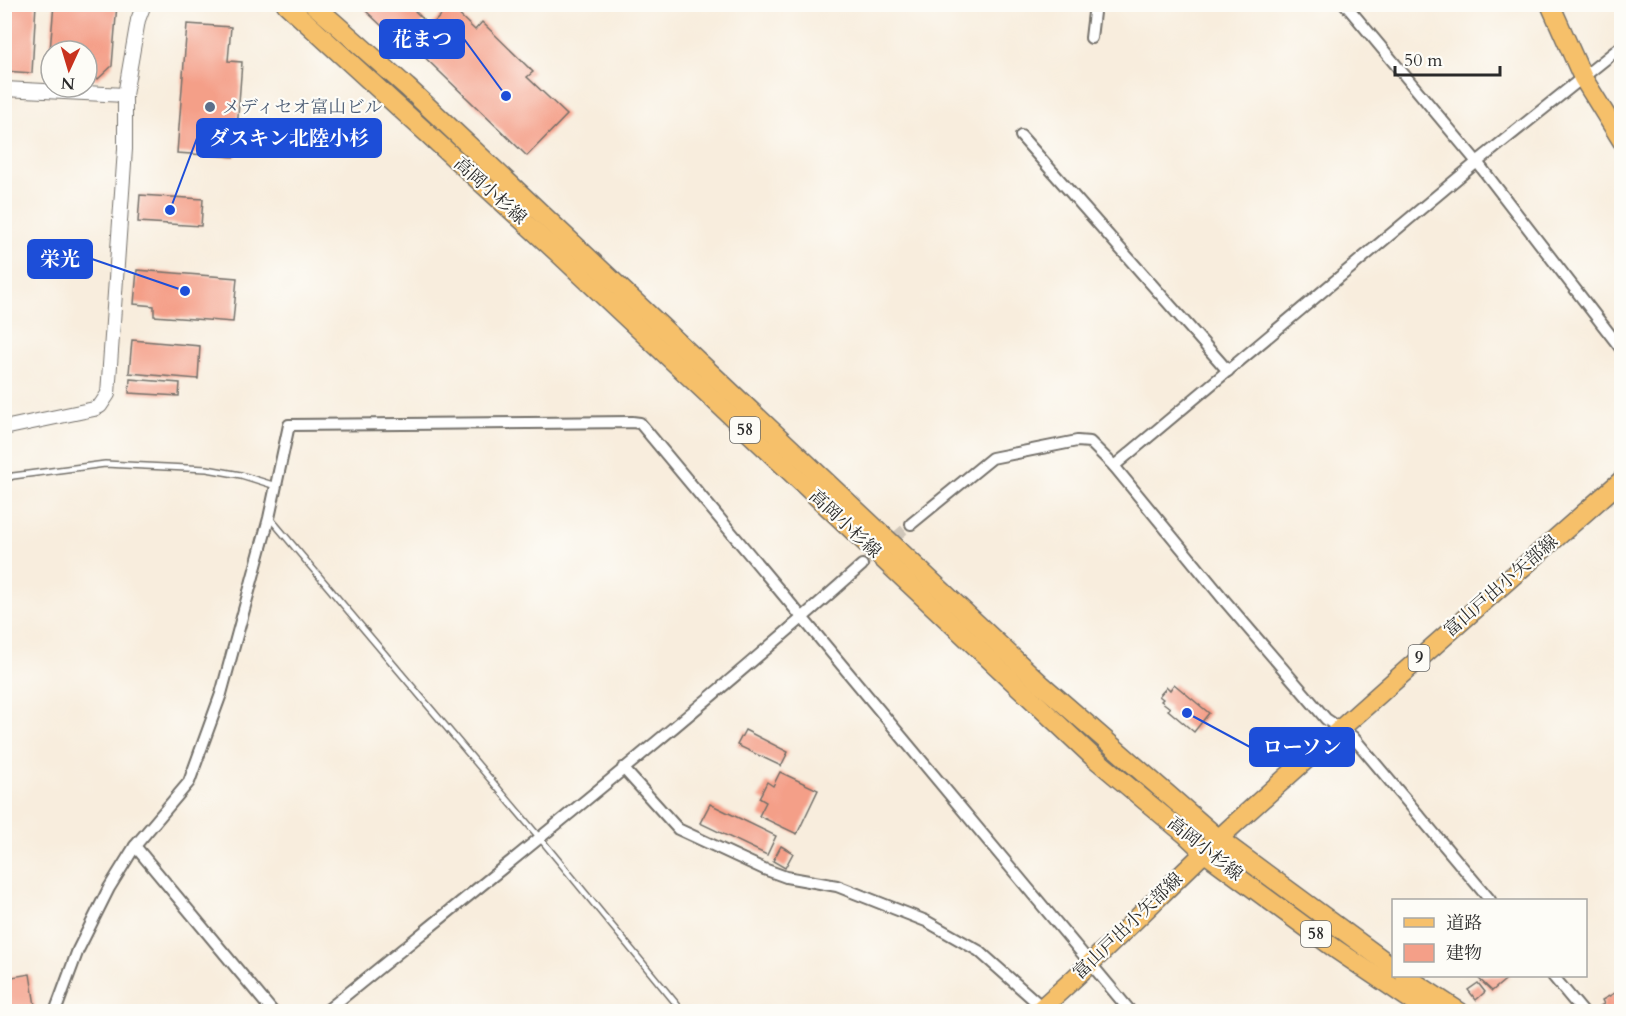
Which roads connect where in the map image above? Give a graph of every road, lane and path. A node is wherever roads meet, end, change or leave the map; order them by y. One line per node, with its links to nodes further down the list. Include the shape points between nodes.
1 (144, 4): 11 (street)
2 (286, 4): 31 (main road, 高岡小杉線 / 58, via 558,253 1092,756)
3 (313, 4): 29 (main road, 高岡小杉線 / 58, via 407,87 1041,684)
4 (1095, 4): 7 (street)
5 (1345, 4): 14 (street)
6 (1550, 4): 9 (main road)
7 (1090, 38)
8 (1622, 46): 9 (street)
9 (1583, 78): 13 (main road); 14 (street)
10 (4, 89): 11 (street)
11 (125, 95): 17 (street, via 125,149 108,394 94,409)
12 (1021, 136): 16 (street)
13 (1622, 141)
14 (1477, 162): 15 (street); 16 (street)
15 (1622, 350)
16 (1227, 371): 18 (street)
17 (4, 428)
18 (1114, 466): 23 (street, via 1090,442 1077,441 992,458); 26 (street, via 1326,719)
19 (4, 480): 21 (lane, via 105,464 207,469)
20 (1622, 480): 26 (main road, 富山戸出小矢部線 / 9)
21 (277, 487): 22 (street); 25 (street, via 289,425 640,423)
22 (269, 518): 28 (lane); 30 (street, via 221,694 189,782)
23 (911, 524)
24 (862, 565): 25 (street)
25 (803, 618): 27 (street); 33 (street)
26 (1341, 727): 29 (main road, 富山戸出小矢部線 / 9); 32 (street)
27 (623, 768): 28 (street); 37 (street, via 678,829 764,869 837,886 926,921 980,951)
28 (539, 837): 40 (street); 41 (lane)
29 (1219, 839): 31 (main road, 富山戸出小矢部線 / 9); 34 (main road, 高岡小杉線 / 58)
30 (135, 846): 38 (street, via 78,950); 39 (street)
31 (1205, 854): 33 (main road, 富山戸出小矢部線 / 9); 43 (main road, 高岡小杉線 / 58)
32 (1489, 899)
33 (1090, 964): 37 (main road, 富山戸出小矢部線 / 9); 42 (street)
34 (1392, 967)
35 (1408, 977): 44 (main road)
36 (1555, 977): 45 (street)
37 (1040, 1009)
38 (55, 1011)
39 (273, 1011)
40 (325, 1011)
41 (682, 1011)
42 (1131, 1011)
43 (1429, 1011)
44 (1460, 1011)
45 (1583, 1011)

